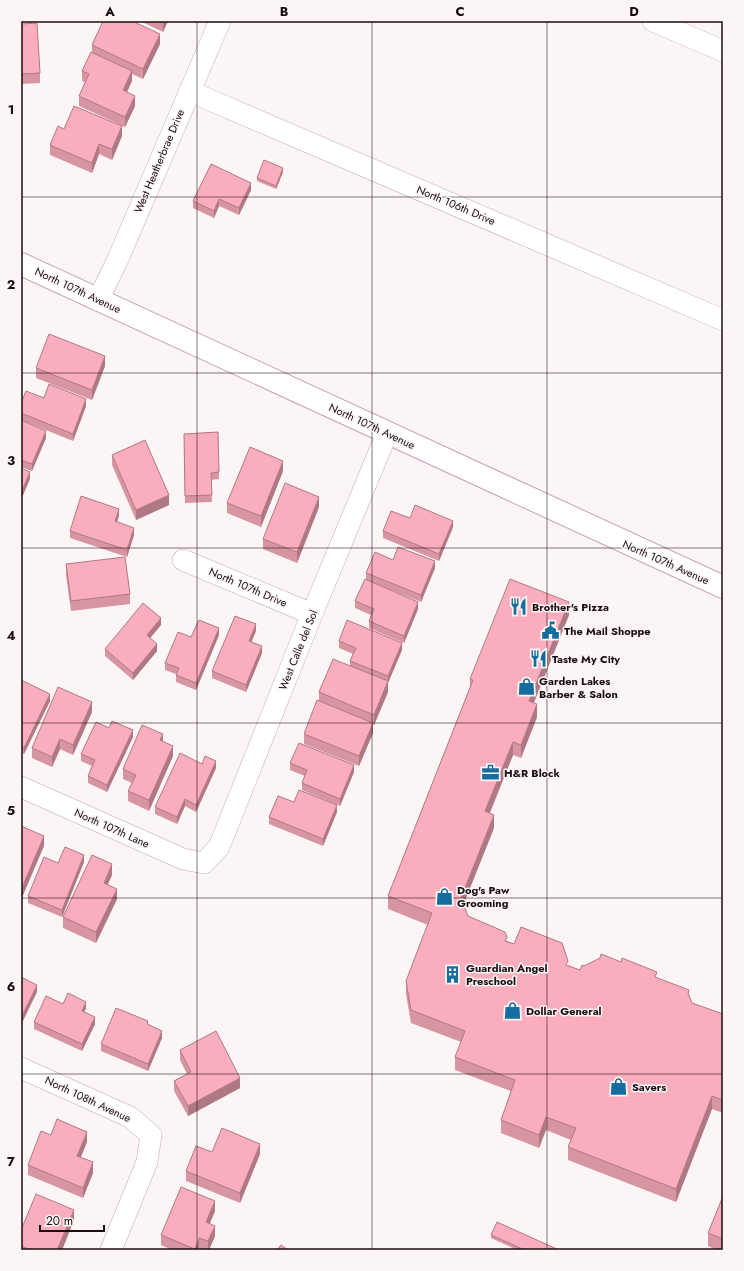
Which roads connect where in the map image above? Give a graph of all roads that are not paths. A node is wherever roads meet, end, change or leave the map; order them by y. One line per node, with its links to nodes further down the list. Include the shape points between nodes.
1 (220, 21): 4 (street, West Heatherbrae Drive)
2 (653, 21): 3 (street)
3 (723, 51)
4 (189, 91): 6 (street, West Heatherbrae Drive); 7 (street, North 106th Drive)
5 (21, 264): 6 (main road, North 107th Avenue)
6 (98, 300): 8 (main road, North 107th Avenue)
7 (723, 320)
8 (387, 433): 10 (main road, North 107th Avenue); 11 (street, West Calle del Sol)
9 (183, 560): 11 (street, North 107th Drive)
10 (723, 587)
11 (312, 614): 13 (street, West Calle del Sol, via 219,847)
12 (21, 787): 13 (street, North 107th Lane, via 183,859)
13 (204, 863)
14 (21, 1068): 15 (street, North 108th Avenue, via 130,1117 151,1135 147,1162)
15 (111, 1250)

